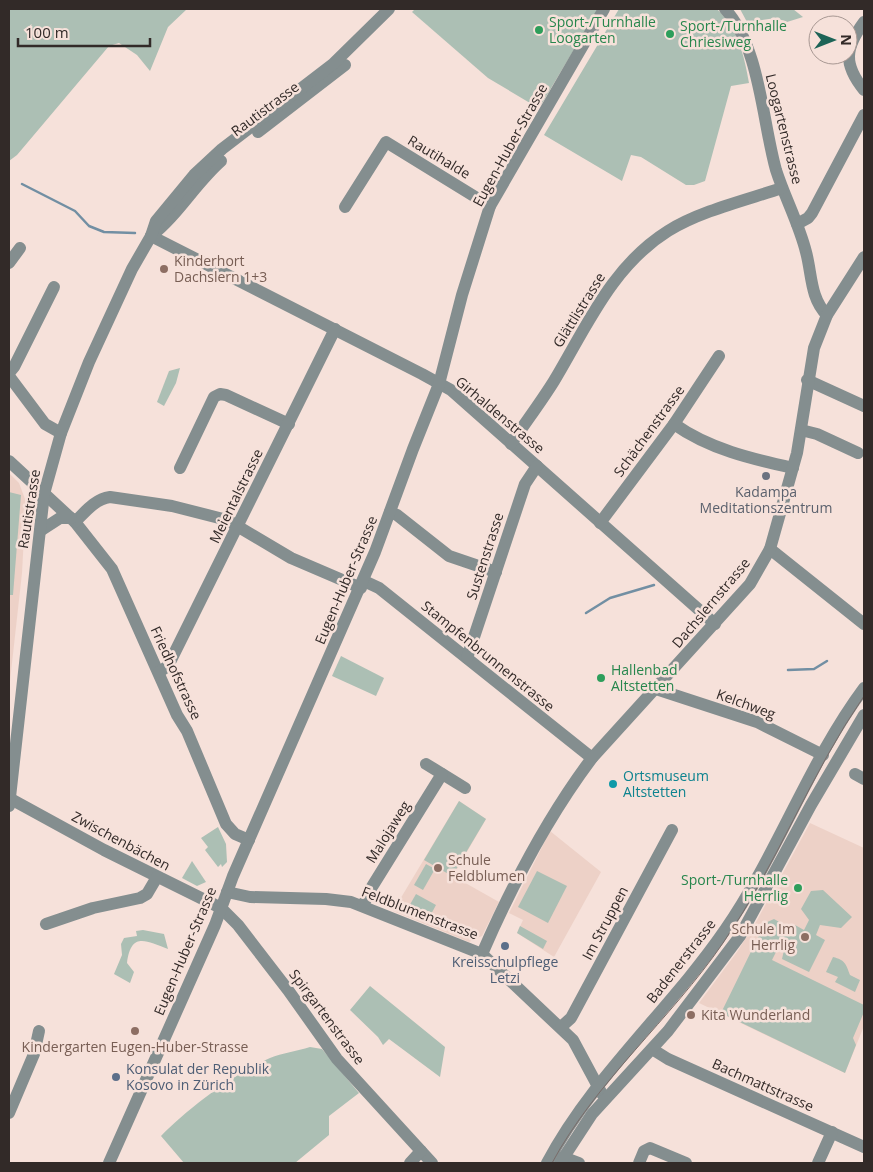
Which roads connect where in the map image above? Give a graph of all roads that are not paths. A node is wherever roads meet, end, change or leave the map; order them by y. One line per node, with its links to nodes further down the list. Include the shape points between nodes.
1 (390, 9): 12 (street, Rautistrasse, via 334,64 222,148 156,221)
2 (400, 9): 12 (street, Rautistrasse, via 349,62 217,165)
3 (604, 9): 9 (street, Eugen-Huber-Strasse)
4 (725, 9): 8 (street, Loogartenstrasse, via 735,19 750,52 767,137)
5 (864, 22): 6 (street, via 852,41 848,56 855,78)
6 (864, 90)
7 (864, 115): 11 (street, via 812,213)
8 (782, 188): 11 (street, Loogartenstrasse); 28 (street, Glättlistrasse, via 689,221 669,231 637,255 601,300 553,382)
9 (490, 206): 10 (street, Rautihalde, via 386,142); 22 (street, Eugen-Huber-Strasse)
10 (345, 207)
11 (797, 224): 17 (street, Loogartenstrasse, via 815,298)
12 (152, 236): 18 (street, Girhaldenstrasse); 27 (street, Rautistrasse, via 132,269)
13 (20, 248): 15 (street)
14 (864, 257): 17 (street, Dachslernstrasse)
15 (9, 263)
16 (54, 287): 20 (street)
17 (827, 315): 21 (street, Dachslernstrasse, via 814,348)
18 (335, 329): 22 (street, Girhaldenstrasse); 24 (street, Meientalstrasse)
19 (719, 356): 25 (street, Schächenstrasse)
20 (9, 375): 27 (street, via 45,424)
21 (808, 380): 23 (street); 26 (street, Dachslernstrasse)
22 (439, 384): 28 (street, Girhaldenstrasse, via 451,390); 35 (street, Eugen-Huber-Strasse)
23 (864, 406)
24 (289, 424): 32 (street, via 220,394 214,398); 38 (street, Meientalstrasse)
25 (674, 424): 33 (street, via 722,450); 37 (street, Schächenstrasse)
26 (802, 430): 29 (street); 33 (street, Dachslernstrasse)
27 (61, 433): 34 (street, Rautistrasse)
28 (511, 444): 31 (street, Girhaldenstrasse)
29 (858, 453)
30 (9, 461): 34 (street, Friedhofstrasse)
31 (537, 466): 37 (street, Girhaldenstrasse); 41 (street, Sustenstrasse, via 525,484)
32 (180, 468)
33 (793, 468): 40 (street, Dachslernstrasse)
34 (44, 494): 36 (street, Friedhofstrasse); 39 (street, Rautistrasse)
35 (390, 512): 41 (street, via 452,557); 42 (street, Eugen-Huber-Strasse)
36 (73, 520): 38 (street, Stampfenbrunnenstrasse, via 103,498 110,498 201,512); 39 (street, via 60,518); 46 (street, Friedhofstrasse, via 112,569)
37 (600, 523): 43 (street, Girhaldenstrasse)
38 (239, 525): 42 (street, Stampfenbrunnenstrasse, via 281,553); 46 (street, Meientalstrasse, via 168,666)
39 (40, 530): 55 (street, Rautistrasse)
40 (770, 549): 43 (street, Dachslernstrasse, via 750,584); 44 (street)
41 (496, 572): 45 (street, Sustenstrasse)
42 (362, 585): 45 (street, Stampfenbrunnenstrasse, via 379,588); 57 (street, Eugen-Huber-Strasse)
43 (715, 624): 48 (street, Dachslernstrasse)
44 (864, 624)
45 (467, 658): 51 (street, Stampfenbrunnenstrasse)
46 (159, 672): 57 (street, Friedhofstrasse, via 226,824 235,834)
47 (864, 688): 50 (street, Badenerstrasse)
48 (656, 689): 50 (street, Kelchweg, via 757,722); 51 (street, Dachslernstrasse)
49 (864, 715): 66 (street, via 740,936)
50 (823, 755): 67 (street, Badenerstrasse, via 731,922 710,952)
51 (592, 758): 63 (street, Dachslernstrasse, via 543,830)
52 (426, 764): 53 (street)
53 (442, 774): 54 (street); 60 (street, Malojaweg)
54 (465, 788)
55 (9, 801): 58 (street, Zwischenbächen)
56 (672, 830): 64 (street, Im Struppen, via 571,1018)
57 (249, 840): 59 (street, Eugen-Huber-Strasse)
58 (157, 878): 61 (street, Zwischenbächen); 62 (street, via 147,894 140,898 93,908)
59 (227, 892): 60 (street, Feldblumenstrasse, via 250,897 336,900); 61 (street, Eugen-Huber-Strasse)
60 (363, 906): 63 (street, Feldblumenstrasse)
61 (221, 908): 72 (street, Spirgartenstrasse, via 288,990 337,1059); 74 (street, Eugen-Huber-Strasse)
62 (46, 924)
63 (482, 954): 64 (street, Feldblumenstrasse)
64 (561, 1028): 67 (street, Feldblumenstrasse, via 583,1055)
65 (39, 1032): 69 (street, via 34,1054)
66 (652, 1049): 68 (street); 70 (street, Bachmattstrasse, via 676,1063)
67 (597, 1088): 68 (street, Feldblumenstrasse); 77 (street, Badenerstrasse)
68 (607, 1099): 73 (street, via 592,1114)
69 (9, 1113)
70 (832, 1132): 71 (street, Bachmattstrasse); 81 (street)
71 (864, 1147)
72 (422, 1151): 75 (street); 76 (street, Spirgartenstrasse)
73 (562, 1160): 78 (street)
74 (109, 1163)
75 (410, 1163)
76 (432, 1163)
77 (547, 1163)
78 (578, 1163)
79 (639, 1163): 80 (street, via 644,1151 650,1148)
80 (686, 1163)
81 (818, 1163)

